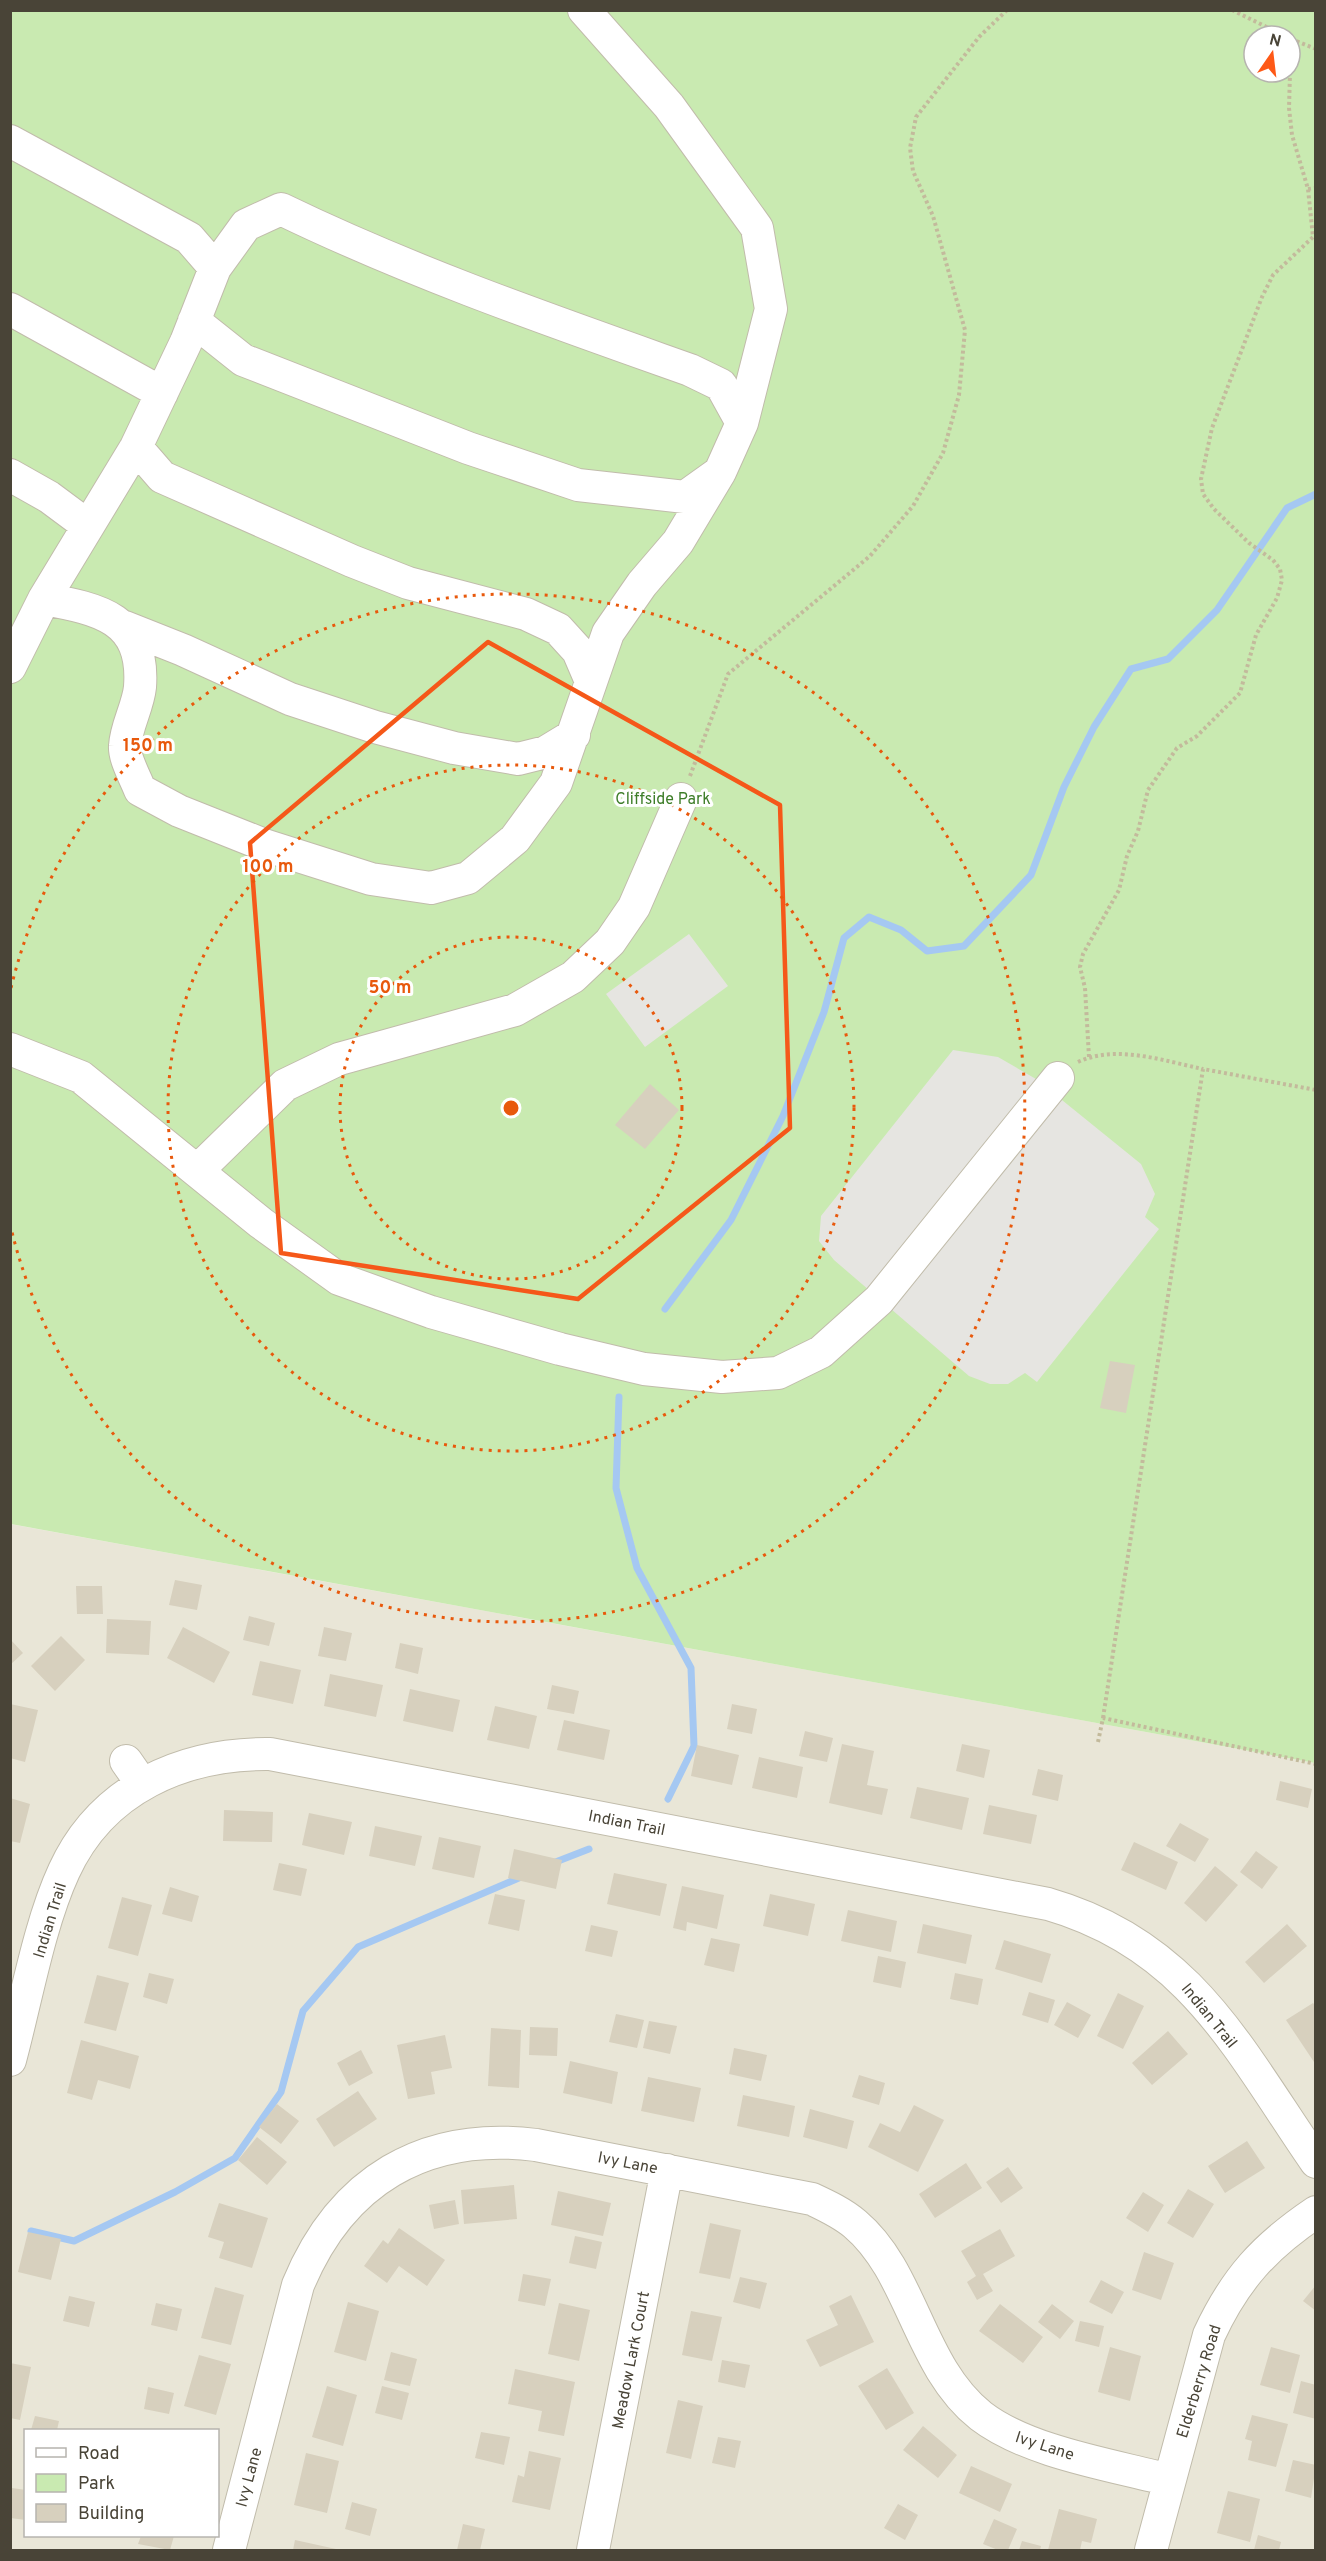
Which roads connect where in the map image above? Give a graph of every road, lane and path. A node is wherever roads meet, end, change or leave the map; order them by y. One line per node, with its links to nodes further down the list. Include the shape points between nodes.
1 (584, 10): 16 (street, via 669,106 757,228 771,309)
2 (1007, 10): 26 (path, via 980,37 916,117 910,148 913,171 933,216 965,330 959,395 943,453 913,506 870,556 728,674)
3 (1232, 10): 4 (path)
4 (1261, 24)
5 (1302, 43): 6 (path)
6 (1316, 49)
7 (1290, 84): 10 (path, via 1293,135)
8 (10, 141): 12 (street, via 189,238)
9 (1316, 188): 10 (path)
10 (1308, 189): 11 (path)
11 (1314, 237): 28 (path, via 1273,275 1262,297 1212,428 1201,479 1203,494 1214,509 1280,570 1277,598 1256,635 1240,693 1197,736 1177,748 1148,790 1119,890 1083,954 1080,968)
12 (215, 268): 14 (street); 16 (street, via 246,225 281,209 352,243 466,289 690,369 721,385)
13 (10, 309): 15 (street)
14 (194, 321): 15 (street); 18 (street, via 243,360 468,448 578,484 684,497)
15 (162, 393): 17 (street)
16 (742, 423): 18 (street)
17 (136, 447): 20 (street); 24 (street, via 162,477 352,561 408,584 526,614 558,629 578,651)
18 (720, 471): 24 (street, via 678,542 608,633)
19 (10, 475): 20 (street)
20 (88, 526): 21 (street)
21 (45, 599): 22 (street, via 92,608); 23 (street)
22 (125, 627): 25 (street, via 290,699 454,748 518,759 546,752); 25 (street, via 138,656 140,687 125,747 140,790 178,812 371,879 431,888 468,878 515,839 556,783)
23 (14, 648)
24 (590, 679): 25 (street)
25 (574, 735)
26 (681, 799): 32 (street, via 634,907 610,942 573,977 515,1010 339,1059 285,1085)
27 (10, 1049): 32 (street, via 81,1077)
28 (1089, 1057): 29 (path, via 1120,1054); 30 (path, via 1073,1064)
29 (1203, 1069): 31 (path); 33 (path)
30 (1058, 1078): 32 (street, via 879,1300 821,1352 778,1373 722,1377 644,1369 431,1312 339,1279 261,1223)
31 (1316, 1090)
32 (198, 1170)
33 (1103, 1718): 34 (path); 35 (path)
34 (1098, 1742)
35 (1316, 1764)
36 (10, 2060): 37 (street, Indian Trail, via 53,1897 65,1869 134,1773 235,1754 270,1754 1066,1909 1116,1931 1153,1954 1184,1981 1213,2013)
37 (1316, 2162)
38 (666, 2170): 40 (street, Ivy Lane, via 812,2199 836,2210 874,2243 941,2371 959,2396 982,2416 1033,2444); 41 (street, Ivy Lane, via 536,2145 506,2141 471,2143 404,2162 351,2200 309,2257 298,2285); 42 (street, Meadow Lark Court)
39 (1316, 2212): 40 (street, Elderberry Road, via 1266,2249 1224,2303 1209,2335)
40 (1169, 2480): 43 (street, Elderberry Road)
41 (229, 2550)
42 (593, 2550)
43 (1150, 2550)

